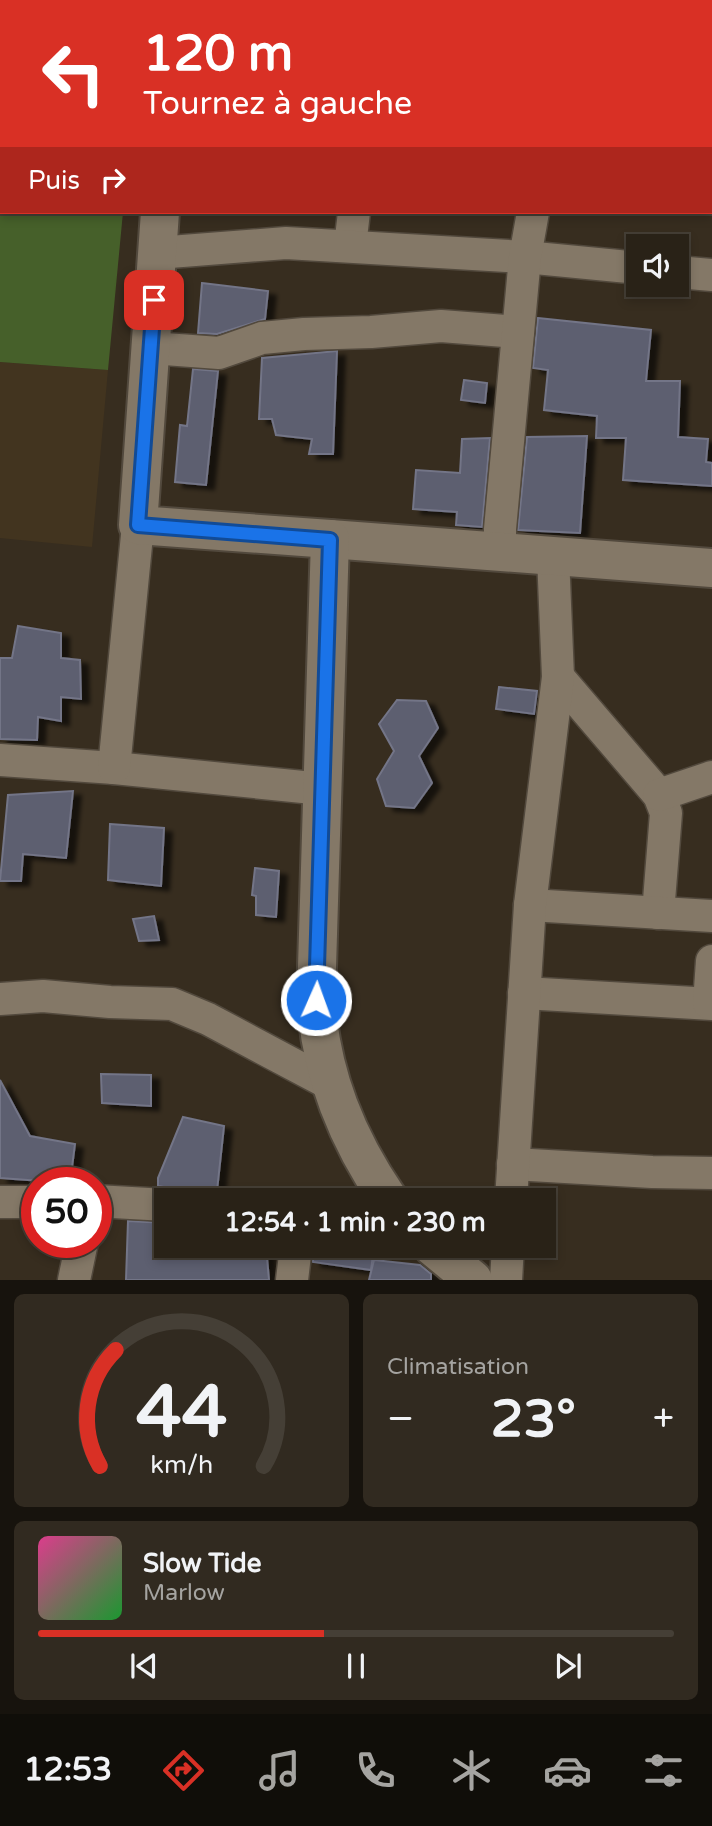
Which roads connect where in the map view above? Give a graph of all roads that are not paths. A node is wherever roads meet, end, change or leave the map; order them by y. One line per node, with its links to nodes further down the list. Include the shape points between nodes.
1 (160, 214): 5 (main road)
2 (354, 214): 4 (street)
3 (533, 214): 6 (street)
4 (350, 246): 5 (street, via 286,243); 6 (street)
5 (157, 253): 11 (main road)
6 (525, 257): 7 (street); 10 (street)
7 (626, 267)
8 (689, 273): 9 (street)
9 (712, 275)
10 (518, 332): 11 (street, via 441,326 262,338 219,353); 14 (street)
11 (151, 348): 12 (main road)
12 (138, 525): 13 (main road); 19 (street)
13 (330, 540): 14 (main road); 21 (main road)
14 (500, 552): 15 (main road)
15 (553, 556): 16 (main road); 17 (street)
16 (712, 568)
17 (558, 677): 22 (street); 23 (street)
18 (0, 760): 19 (street)
19 (114, 768): 21 (street)
20 (712, 777): 22 (street)
21 (323, 789): 30 (main road, via 316,1000)
22 (660, 795): 24 (street, via 666,813)
23 (530, 905): 24 (street); 27 (street)
24 (657, 913): 25 (street)
25 (712, 916)
26 (712, 961): 29 (street)
27 (524, 993): 29 (street); 31 (street)
28 (0, 999): 30 (street, via 43,996 172,1004)
29 (710, 1004)
30 (330, 1084): 33 (main road, via 351,1135)
31 (513, 1164): 32 (street); 34 (street)
32 (712, 1173)
33 (381, 1188)
34 (512, 1188)
35 (0, 1202): 36 (street)
36 (21, 1202)
37 (112, 1202): 38 (street)
38 (154, 1204)
39 (79, 1258): 43 (street)
40 (295, 1258): 44 (street)
41 (446, 1258): 45 (main road)
42 (507, 1258): 46 (street)
43 (74, 1280)
44 (292, 1280)
45 (473, 1280)
46 (506, 1280)

